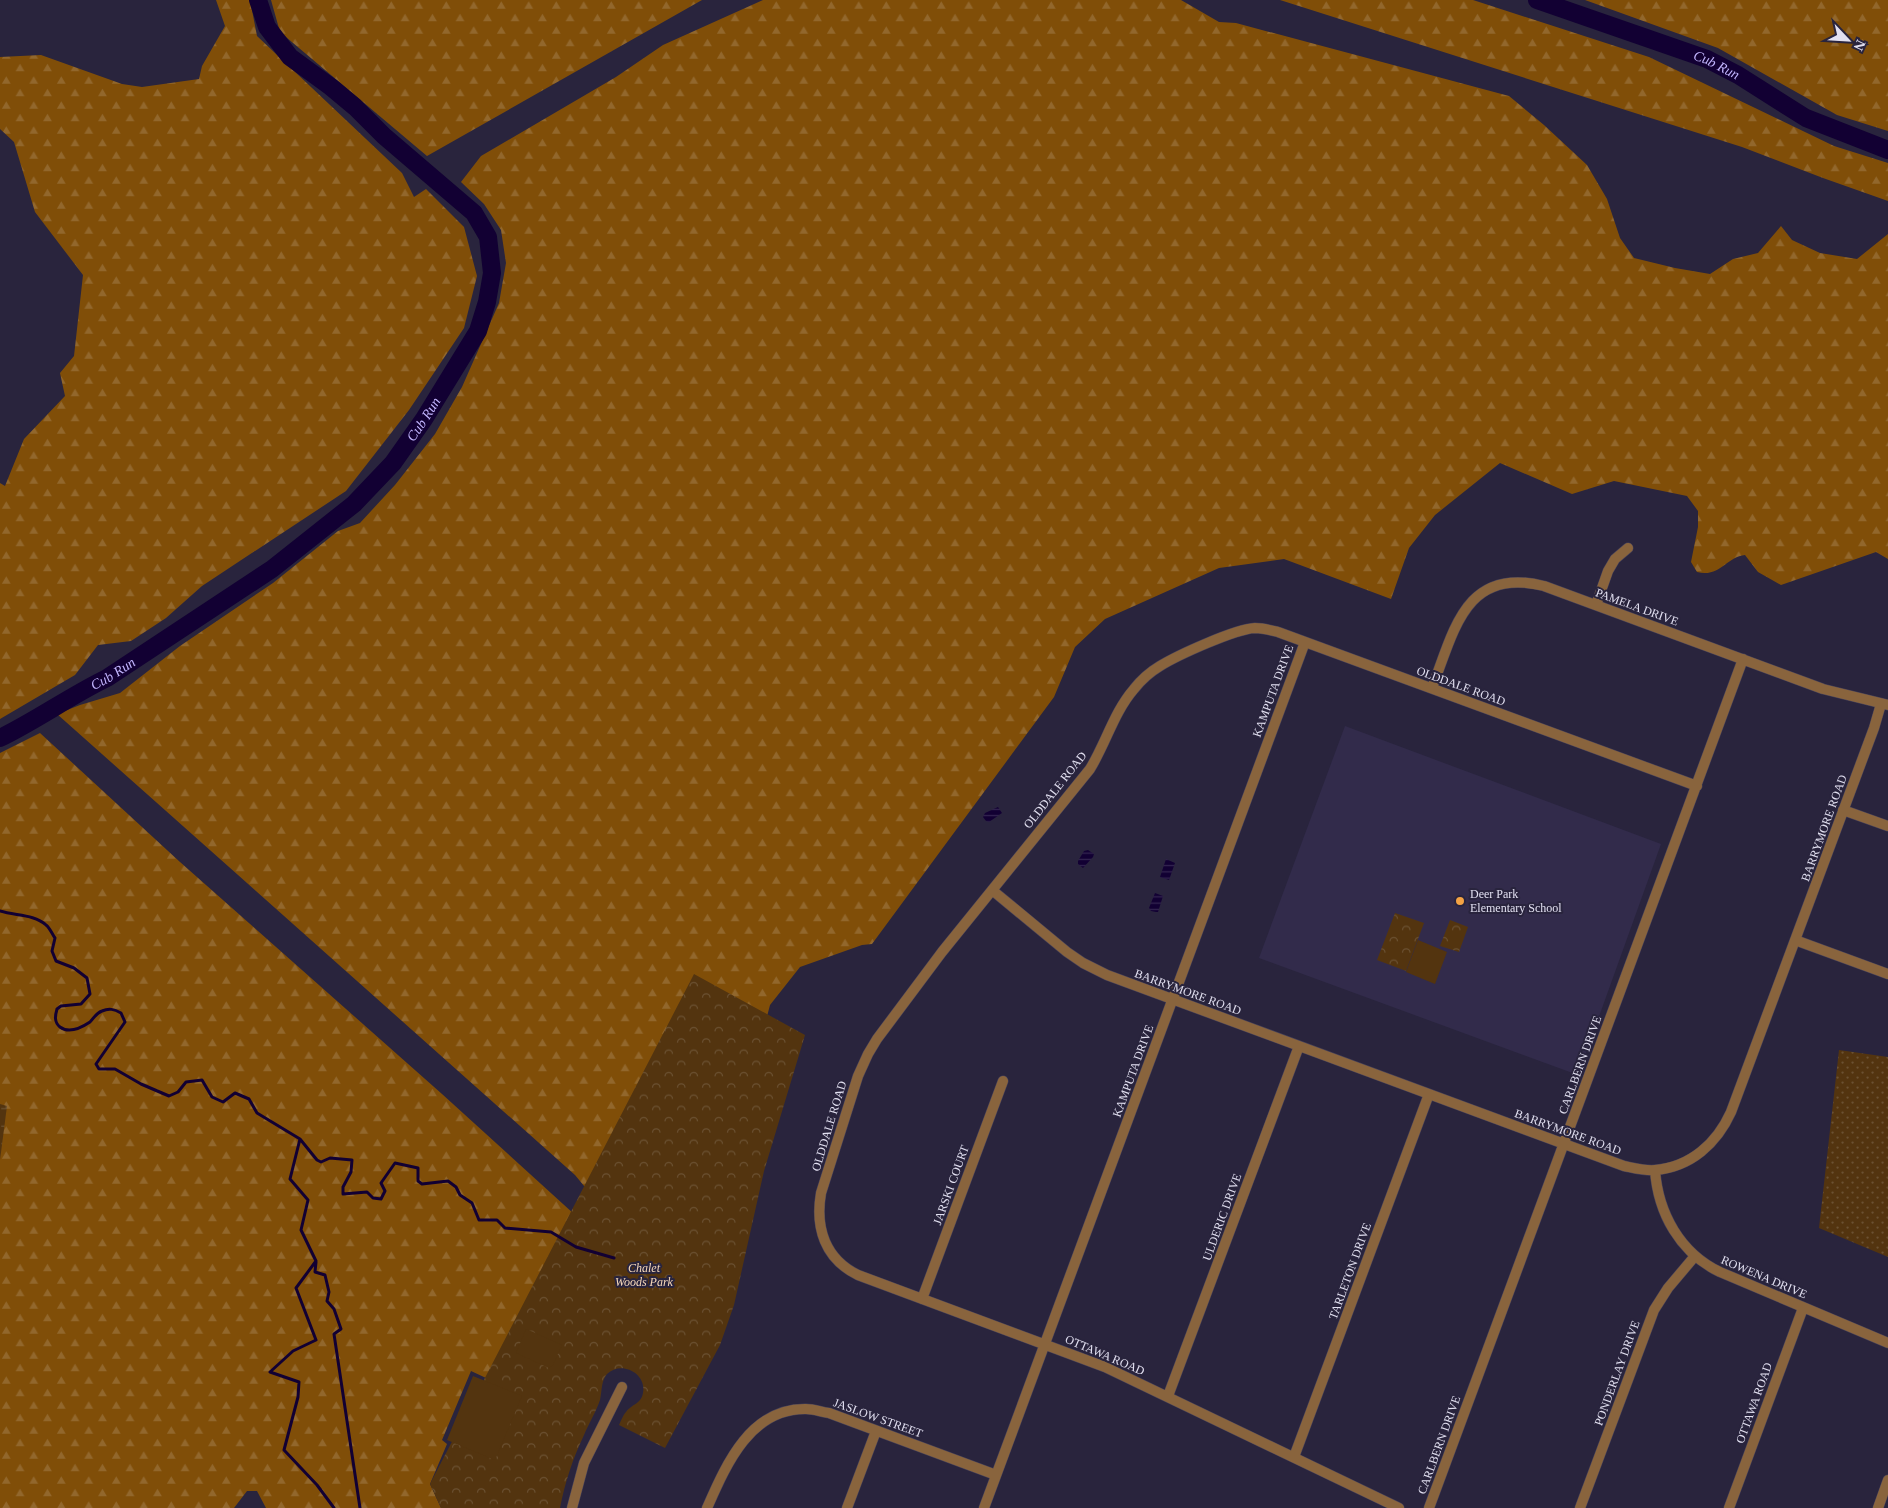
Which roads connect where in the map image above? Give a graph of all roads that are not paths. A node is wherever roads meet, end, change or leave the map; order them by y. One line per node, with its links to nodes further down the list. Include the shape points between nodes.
1 (1628, 548): 2 (street, via 1615,559 1608,571)
2 (1596, 605): 4 (street, PAMELA DRIVE); 5 (street, PAMELA DRIVE, via 1530,582 1513,582 1486,590 1461,614)
3 (1305, 642): 5 (street, OLDDALE ROAD); 10 (street, OLDDALE ROAD, via 1270,630 1242,630 1150,673 1122,705 1090,768); 13 (street, KAMPUTA DRIVE)
4 (1743, 659): 6 (street, PAMELA DRIVE, via 1823,689); 7 (street, CARLBERN DRIVE)
5 (1432, 688): 7 (street, OLDDALE ROAD)
6 (1884, 704): 8 (street, BARRYMORE ROAD)
7 (1697, 786): 17 (street, CARLBERN DRIVE)
8 (1844, 810): 9 (street); 11 (street, BARRYMORE ROAD)
9 (1888, 826)
10 (992, 890): 13 (street, BARRYMORE ROAD, via 1083,963); 19 (street, OLDDALE ROAD, via 868,1054 821,1193)
11 (1795, 940): 12 (street); 18 (street, BARRYMORE ROAD, via 1724,1128 1695,1157)
12 (1888, 974)
13 (1172, 999): 14 (street, BARRYMORE ROAD); 24 (street, KAMPUTA DRIVE)
14 (1299, 1046): 16 (street, BARRYMORE ROAD); 26 (street, ULDERIC DRIVE)
15 (1003, 1081): 21 (street, JARSKI COURT)
16 (1429, 1094): 17 (street, BARRYMORE ROAD); 28 (street, TARLETON DRIVE)
17 (1564, 1144): 18 (street, BARRYMORE ROAD, via 1624,1166); 36 (street, CARLBERN DRIVE)
18 (1655, 1170): 20 (street, ROWENA DRIVE, via 1662,1209 1675,1233)
19 (819, 1218): 21 (street, OTTAWA ROAD, via 825,1243 840,1263 858,1275)
20 (1695, 1256): 22 (street, ROWENA DRIVE, via 1720,1272); 37 (street, PONDERLAY DRIVE, via 1654,1310)
21 (922, 1299): 24 (street, OTTAWA ROAD)
22 (1804, 1308): 23 (street, ROWENA DRIVE); 38 (street, OTTAWA ROAD)
23 (1888, 1343)
24 (1045, 1344): 26 (street, OTTAWA ROAD); 29 (street, KAMPUTA DRIVE)
25 (622, 1387): 31 (street, via 584,1463)
26 (1168, 1396): 28 (street, OTTAWA ROAD)
27 (876, 1431): 29 (street, JASLOW STREET); 32 (street, JASLOW STREET, via 829,1413 808,1409 787,1411 767,1419 754,1428 739,1446); 33 (street)
28 (1294, 1457): 35 (street, OTTAWA ROAD)
29 (996, 1474): 34 (street, KAMPUTA DRIVE)
30 (1888, 1480): 39 (street)
31 (572, 1508)
32 (707, 1508)
33 (847, 1508)
34 (984, 1508)
35 (1400, 1508)
36 (1429, 1508)
37 (1580, 1508)
38 (1729, 1508)
39 (1878, 1508)

